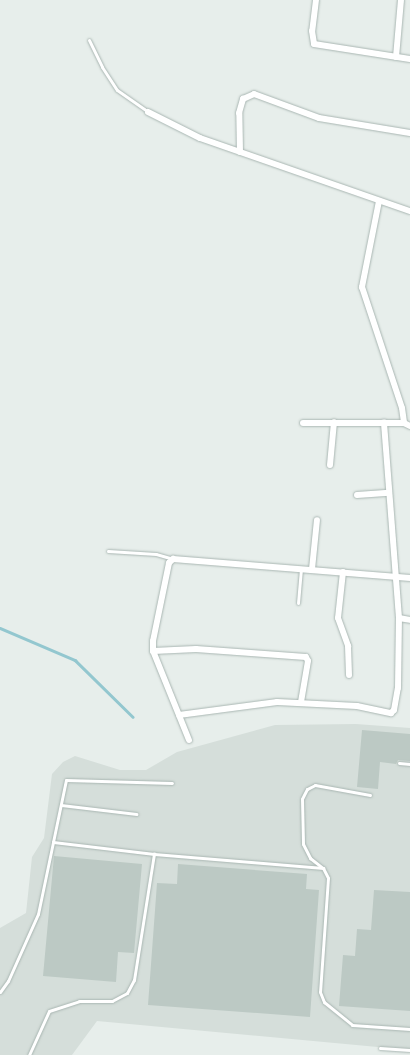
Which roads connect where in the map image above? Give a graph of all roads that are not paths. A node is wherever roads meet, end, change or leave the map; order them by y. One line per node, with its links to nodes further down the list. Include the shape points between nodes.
1 (316, 0): 4 (street, via 312,31 314,44)
2 (401, 0): 4 (street)
3 (89, 40): 6 (lane, via 117,90)
4 (396, 57): 5 (street)
5 (410, 59)
6 (148, 112): 8 (street, via 200,138)
7 (410, 133): 8 (street, via 319,118 254,94 243,99 239,113)
8 (240, 152): 9 (street)
9 (379, 201): 10 (street); 14 (street, via 362,286 402,408)
10 (410, 211)
11 (334, 422): 12 (street); 13 (street); 16 (street)
12 (303, 423)
13 (384, 423): 14 (street); 17 (street)
14 (404, 423): 15 (street)
15 (410, 426)
16 (330, 465)
17 (389, 492): 18 (street); 25 (street)
18 (357, 495)
19 (317, 520): 23 (street)
20 (108, 551): 21 (lane, via 156,554)
21 (173, 559): 22 (street); 30 (street, via 169,563)
22 (301, 568): 23 (street); 27 (lane)
23 (312, 570): 24 (street)
24 (343, 572): 25 (street); 31 (street, via 338,618 348,646)
25 (395, 577): 26 (street); 28 (street)
26 (410, 578)
27 (298, 603)
28 (399, 618): 29 (street); 32 (street, via 398,688 394,710 391,713 357,706)
29 (410, 620)
30 (153, 651): 32 (street, via 196,649 306,657 308,661); 33 (street)
31 (349, 675)
32 (301, 702): 33 (street, via 277,702)
33 (179, 715): 34 (street)
34 (189, 740)
35 (399, 763): 36 (lane)
36 (410, 764)
37 (172, 783): 39 (lane, via 70,778 66,780)
38 (370, 795): 43 (lane, via 315,785 307,789 302,799 303,844 310,858)
39 (61, 805): 40 (lane); 41 (lane)
40 (136, 814)
41 (53, 842): 42 (lane); 44 (lane, via 38,914 8,981)
42 (154, 854): 43 (lane); 48 (lane, via 134,980 127,993 112,1001 79,1001 49,1011)
43 (323, 868): 45 (lane, via 328,878 320,992 324,1002 352,1025)
44 (0, 992)
45 (410, 1030)
46 (380, 1048): 47 (lane)
47 (410, 1050)
48 (29, 1055)

